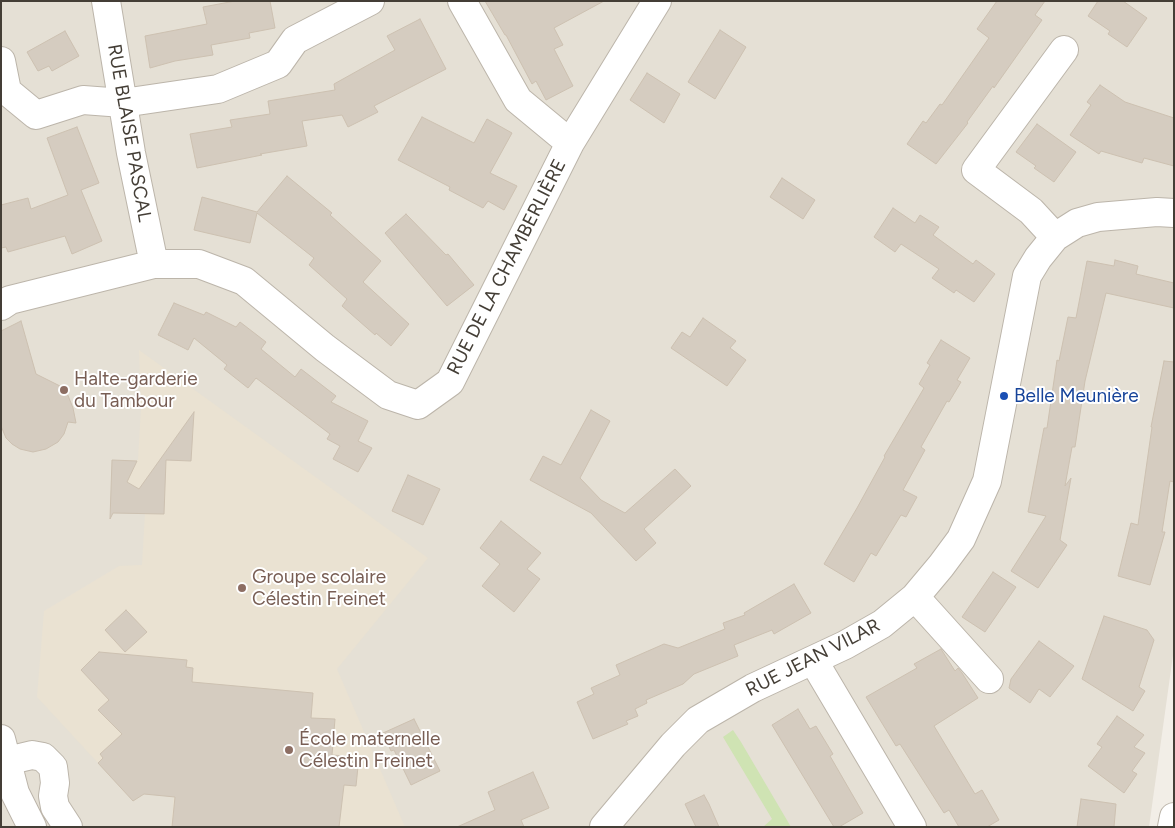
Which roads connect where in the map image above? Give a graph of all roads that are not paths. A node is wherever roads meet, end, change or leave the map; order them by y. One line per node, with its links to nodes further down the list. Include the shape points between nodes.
1 (106, 1): 7 (street, RUE BLAISE PASCAL)
2 (370, 1): 7 (street, via 295,40 278,64 218,89)
3 (462, 1): 8 (street, via 518,100)
4 (657, 1): 8 (street, RUE DE LA CHAMBERLIÈRE)
5 (1064, 50): 10 (street, via 976,170 1031,211)
6 (1, 61): 7 (street, via 7,90 36,115 83,100)
7 (123, 103): 11 (street, RUE BLAISE PASCAL)
8 (570, 143): 11 (street, RUE DE LA CHAMBERLIÈRE, via 450,382 418,405 388,395 244,281 199,264)
9 (1174, 213): 10 (street, RUE JEAN VILAR, via 1098,217 1077,223)
10 (1055, 237): 13 (street, RUE JEAN VILAR, via 1028,276 987,482 961,539)
11 (154, 264): 12 (street, RUE DE LA CHAMBERLIÈRE, via 10,300)
12 (1, 306)
13 (915, 597): 14 (street, RUE JEAN VILAR, via 882,624); 15 (street)
14 (813, 660): 22 (street, RUE JEAN VILAR, via 753,688 698,720); 23 (street)
15 (989, 679)
16 (4, 750): 17 (street); 21 (street, via 43,757 53,767 55,807)
17 (14, 793): 19 (street); 20 (street)
18 (1174, 817): 24 (street)
19 (11, 827)
20 (32, 827)
21 (68, 827)
22 (604, 827)
23 (912, 827)
24 (1172, 827)

